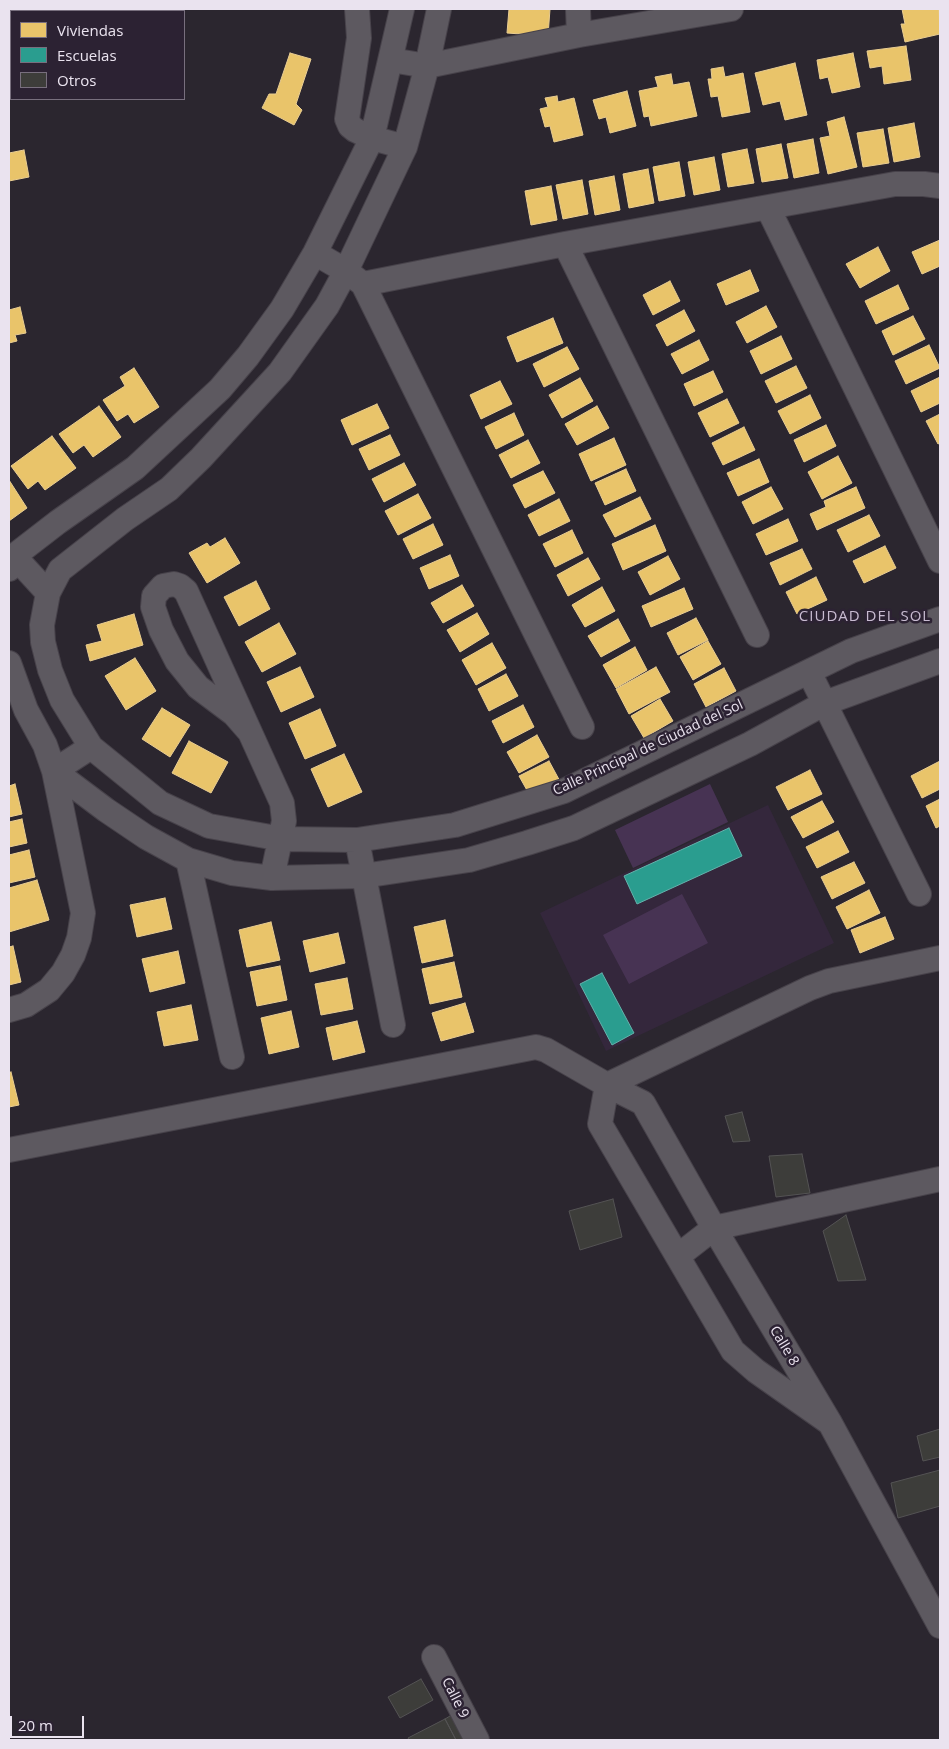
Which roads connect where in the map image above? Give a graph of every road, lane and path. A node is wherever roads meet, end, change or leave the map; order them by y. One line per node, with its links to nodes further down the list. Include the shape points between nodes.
1 (357, 9): 9 (street, via 358,38 347,119 355,130)
2 (402, 9): 7 (street)
3 (439, 9): 8 (street, Calle Principal de Ciudad del Sol)
4 (578, 9): 6 (street)
5 (731, 9): 6 (street)
6 (579, 35): 8 (street)
7 (391, 60): 8 (street); 9 (street)
8 (427, 66): 10 (street, Calle Principal de Ciudad del Sol)
9 (372, 138): 10 (street); 14 (street)
10 (405, 147): 15 (street, Calle Principal de Ciudad del Sol)
11 (940, 186): 12 (street, via 895,184)
12 (768, 208): 13 (street); 18 (street)
13 (565, 244): 15 (street); 23 (street)
14 (315, 253): 15 (street); 16 (street, via 282,309)
15 (354, 277): 17 (street, Calle Principal de Ciudad del Sol, via 327,306 280,372); 29 (street)
16 (220, 389): 17 (street); 19 (street, via 135,468 58,522)
17 (241, 415): 20 (street, Calle Principal de Ciudad del Sol, via 169,490 125,519 60,570)
18 (940, 560)
19 (10, 561): 20 (street)
20 (48, 593): 31 (street, Calle Principal de Ciudad del Sol, via 42,625 50,670 62,700)
21 (940, 619): 27 (street, Calle Principal de Ciudad del Sol, via 851,651)
22 (162, 630): 24 (street); 24 (street, via 153,608 154,596 163,586 174,584 186,591); 30 (street, via 177,661 198,687 234,714)
23 (757, 635)
24 (209, 643): 30 (street)
25 (940, 661): 28 (street)
26 (9, 662): 32 (street, via 26,710 45,745)
27 (809, 672): 28 (street); 33 (street, Calle Principal de Ciudad del Sol, via 564,791)
28 (825, 703): 37 (street, via 750,744 574,828); 40 (street)
29 (582, 728)
30 (248, 730): 34 (street, via 282,803)
31 (92, 747): 32 (street); 34 (street, Calle Principal de Ciudad del Sol, via 160,804 209,826)
32 (54, 771): 36 (street, via 146,837); 42 (street, via 83,912 79,938 73,956 49,990 26,1005)
33 (455, 825): 35 (street, Calle Principal de Ciudad del Sol); 37 (street)
34 (282, 839): 35 (street, Calle Principal de Ciudad del Sol); 39 (street)
35 (357, 840): 38 (street)
36 (188, 860): 39 (street, via 232,873); 44 (street)
37 (469, 860): 38 (street)
38 (363, 876): 39 (street); 43 (street)
39 (272, 878)
40 (919, 894)
41 (940, 958): 45 (street, via 829,981 810,988)
42 (9, 1010)
43 (392, 1025)
44 (232, 1057)
45 (608, 1085): 46 (street, Calle 8, via 536,1047); 48 (street, Calle 8, via 643,1103); 49 (street, via 600,1124)
46 (9, 1150)
47 (940, 1179): 48 (street)
48 (714, 1228): 49 (street); 50 (street, Calle 8)
49 (678, 1256): 50 (street, via 733,1351)
50 (830, 1423): 51 (street, Calle 8)
51 (940, 1626)
52 (434, 1657): 53 (street, Calle 9)
53 (477, 1740)

